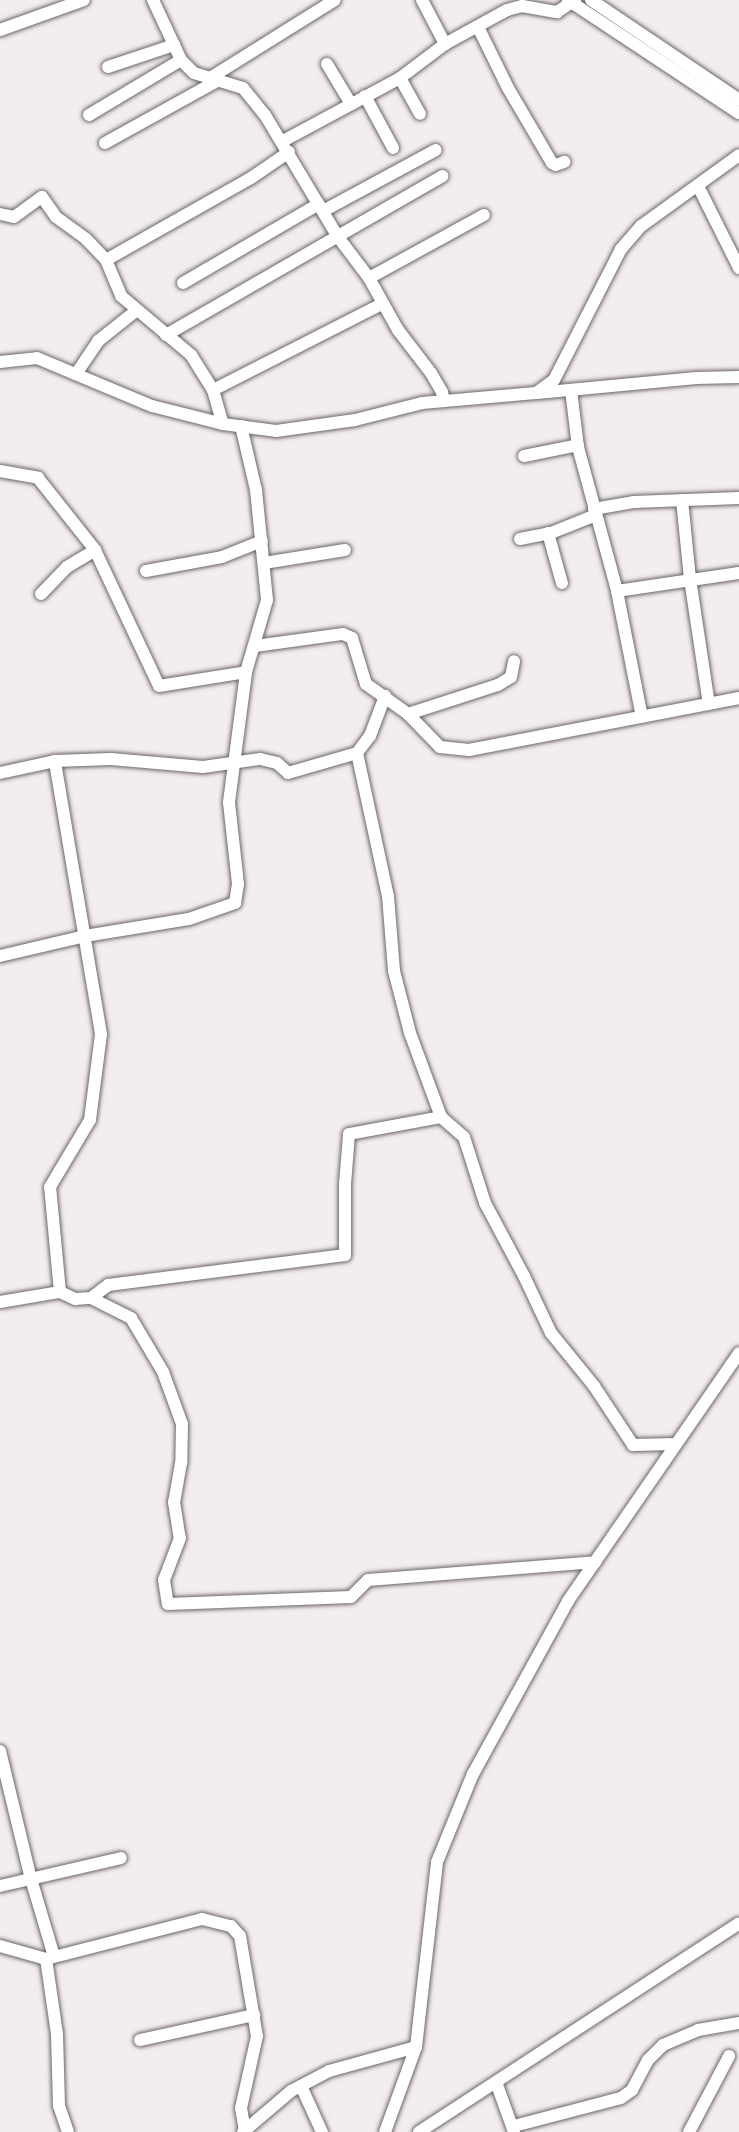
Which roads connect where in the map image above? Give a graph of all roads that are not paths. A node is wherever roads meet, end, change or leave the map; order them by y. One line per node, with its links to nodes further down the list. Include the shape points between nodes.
1 (84, 0): 8 (street)
2 (153, 0): 10 (street)
3 (335, 0): 15 (street)
4 (422, 0): 9 (street)
5 (591, 0): 17 (street)
6 (572, 1): 7 (street, via 557,12 522,6 507,10); 19 (street)
7 (478, 27): 9 (street); 27 (street, via 552,163)
8 (0, 30)
9 (445, 44): 14 (street)
10 (174, 45): 11 (street); 13 (street)
11 (181, 60): 15 (street, via 194,74); 21 (street)
12 (327, 64): 18 (street)
13 (108, 68)
14 (400, 78): 16 (street); 20 (street)
15 (214, 79): 22 (street); 23 (street, via 243,87)
16 (365, 96): 18 (street); 24 (street)
17 (739, 100)
18 (351, 104): 23 (street)
19 (739, 113)
20 (420, 114)
21 (88, 115)
22 (105, 143)
23 (286, 146): 30 (street); 34 (street, via 251,178)
24 (393, 148)
25 (436, 150): 30 (street)
26 (739, 155): 29 (street)
27 (564, 162)
28 (443, 176): 33 (street)
29 (698, 186): 35 (street); 46 (street, via 641,226 621,249 554,381)
30 (321, 208): 33 (street); 37 (street)
31 (0, 214): 34 (street, via 14,217 42,197 56,216)
32 (484, 215): 36 (street)
33 (338, 237): 36 (street); 40 (street)
34 (106, 260): 39 (street, via 121,296)
35 (739, 268)
36 (369, 278): 38 (street)
37 (183, 282)
38 (382, 304): 44 (street); 47 (street, via 431,373)
39 (137, 310): 40 (street); 42 (street, via 98,341)
40 (166, 335): 44 (street, via 190,355)
41 (0, 362): 42 (street, via 37,358)
42 (76, 374): 48 (street, via 152,406)
43 (739, 377): 45 (street)
44 (213, 390): 48 (street)
45 (571, 390): 46 (street); 50 (street)
46 (536, 393): 47 (street)
47 (444, 401): 49 (street, via 355,420 276,431)
48 (223, 424): 49 (street)
49 (242, 426): 58 (street)
50 (578, 445): 51 (street); 55 (street)
51 (524, 456)
52 (0, 471): 59 (street, via 38,478)
53 (739, 498): 54 (street)
54 (682, 500): 55 (street, via 634,502); 64 (street)
55 (595, 512): 56 (street); 66 (street)
56 (548, 533): 57 (street); 65 (street)
57 (520, 539)
58 (262, 541): 61 (street); 62 (street, via 222,557)
59 (95, 550): 67 (street, via 67,567); 70 (street, via 159,686)
60 (345, 550): 61 (street)
61 (264, 563): 68 (street, via 267,600)
62 (146, 571)
63 (739, 573): 64 (street)
64 (690, 579): 66 (street); 73 (street)
65 (562, 583)
66 (617, 591): 75 (street)
67 (41, 594)
68 (255, 646): 70 (street); 71 (street, via 343,634 352,638 366,684)
69 (514, 661): 74 (street, via 511,677 498,684)
70 (246, 672): 78 (street)
71 (385, 696): 74 (street); 76 (street, via 370,736)
72 (739, 698): 73 (street)
73 (709, 704): 75 (street)
74 (408, 714): 75 (street, via 440,747 469,750)
75 (642, 717)
76 (357, 753): 78 (street, via 288,773 278,763 260,759); 82 (street, via 388,896 394,971 410,1033)
77 (54, 761): 78 (street, via 111,759 203,767); 79 (street); 80 (street)
78 (235, 763): 80 (street, via 229,802 238,884 235,903 189,919)
79 (0, 773)
80 (85, 936): 81 (street); 83 (street, via 101,1034 90,1120 50,1187)
81 (0, 956)
82 (441, 1117): 84 (street, via 349,1134 345,1255 108,1285); 87 (street, via 464,1137 484,1203 524,1275 550,1333 594,1386 633,1444)
83 (60, 1292): 84 (street, via 75,1299); 85 (street)
84 (91, 1298): 88 (street, via 131,1318 163,1372 182,1424 174,1502 180,1538 164,1580 168,1604 351,1597 368,1580)
85 (0, 1302)
86 (739, 1353): 87 (street)
87 (676, 1444): 88 (street)
88 (595, 1562): 99 (street, via 568,1601 473,1774 437,1862)
89 (0, 1751): 91 (street)
90 (121, 1858): 91 (street)
91 (31, 1879): 92 (street); 95 (street)
92 (0, 1886)
93 (739, 1923): 101 (street)
94 (0, 1946): 95 (street)
95 (50, 1958): 96 (street, via 202,1919 216,1920 231,1926 240,1936); 105 (street, via 59,2106)
96 (254, 2015): 98 (street); 104 (street, via 257,2036 241,2108)
97 (739, 2023): 103 (street, via 698,2030 663,2044 648,2060 632,2090 621,2098)
98 (140, 2040)
99 (416, 2047): 102 (street, via 329,2071); 107 (street)
100 (729, 2056): 109 (street)
101 (496, 2082): 103 (street); 108 (street)
102 (301, 2086): 104 (street); 106 (street)
103 (514, 2129)
104 (244, 2131)
105 (68, 2132)
106 (322, 2132)
107 (385, 2132)
108 (419, 2132)
109 (689, 2132)

